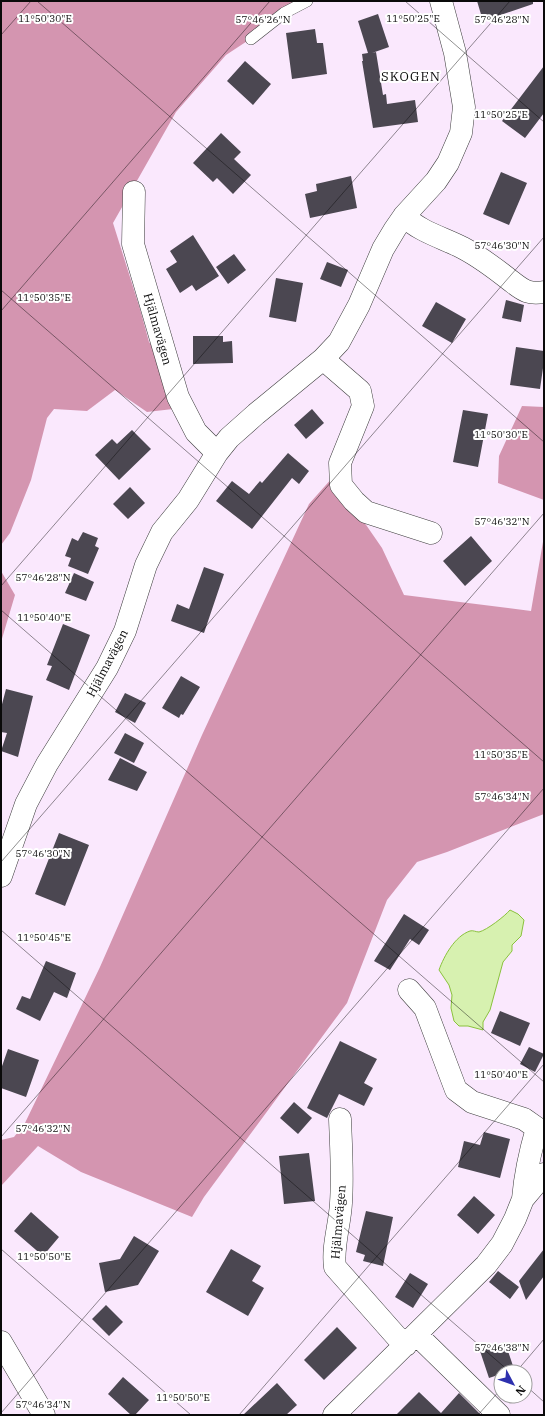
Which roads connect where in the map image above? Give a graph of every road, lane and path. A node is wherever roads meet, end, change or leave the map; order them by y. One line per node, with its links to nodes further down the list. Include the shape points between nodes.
1 (307, 1): 3 (lane, via 284,13)
2 (441, 1): 5 (street, Hjälmavägen, via 455,53 464,107 461,133 445,168)
3 (251, 39)
4 (134, 192): 8 (street, Hjälmavägen, via 133,244 178,397 196,432)
5 (404, 216): 6 (street, via 412,224 464,248 524,291 535,294); 7 (street, Hjälmavägen, via 383,248 359,304 339,342)
6 (544, 292)
7 (323, 359): 8 (street, Hjälmavägen, via 256,414 229,438); 9 (street, via 360,391 363,406 340,463 341,485 366,512)
8 (217, 453): 10 (street, Hjälmavägen, via 188,500 162,532 146,565 125,631 107,668 47,764 26,804)
9 (431, 533)
10 (1, 876)
11 (409, 990): 13 (street, via 425,1008 456,1090 472,1102 524,1119)
12 (340, 1119): 16 (street, Hjälmavägen, via 341,1203 333,1257 335,1267 396,1336)
13 (541, 1131): 15 (street, via 528,1160)
14 (544, 1174): 15 (street)
15 (523, 1199): 16 (street, via 502,1244 486,1265)
16 (411, 1340): 19 (street); 20 (street, Hjälmavägen)
17 (1, 1342): 18 (street)
18 (44, 1415)
19 (334, 1415)
20 (499, 1415)

